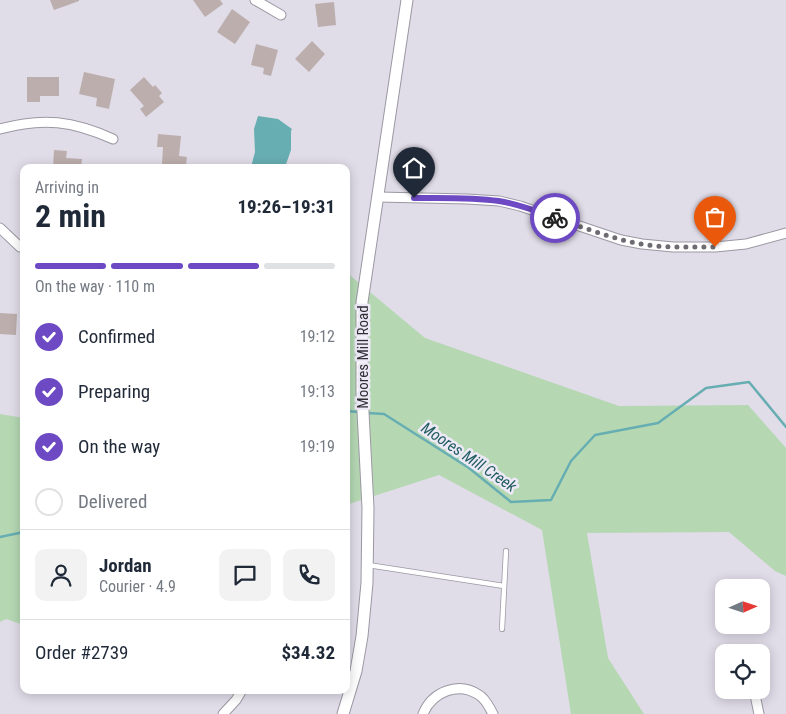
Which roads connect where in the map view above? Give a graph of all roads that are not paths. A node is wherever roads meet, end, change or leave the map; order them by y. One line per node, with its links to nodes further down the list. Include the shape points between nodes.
1 (255, 0): 3 (street)
2 (407, 0): 6 (street, Moores Mill Road)
3 (281, 16)
4 (0, 129): 5 (street, via 27,123 60,123 94,130)
5 (114, 139)
6 (378, 197): 8 (street, via 499,201 622,240 673,247 746,244); 11 (street, Moores Mill Road, via 362,302)
7 (0, 228): 9 (street)
8 (786, 233)
9 (20, 247)
10 (506, 551): 12 (lane)
11 (368, 565): 12 (lane); 14 (street, Moores Mill Road, via 362,636)
12 (504, 586): 13 (lane)
13 (502, 629)
14 (351, 670)
15 (240, 694): 18 (street)
16 (347, 694): 19 (street, Moores Mill Road)
17 (756, 699): 22 (street)
18 (223, 714)
19 (343, 714)
20 (423, 714): 21 (street, via 432,700 452,689 467,689 480,695)
21 (493, 714)
22 (759, 714)

